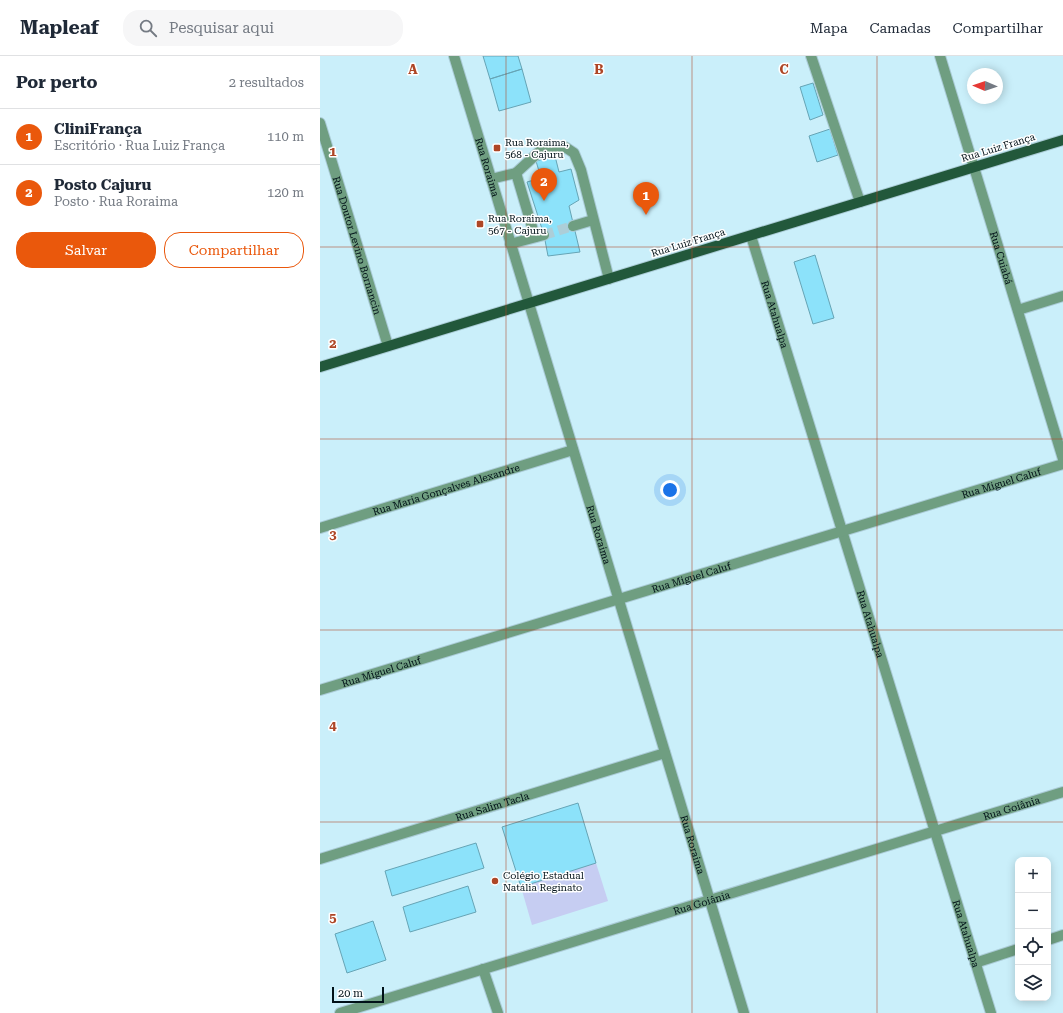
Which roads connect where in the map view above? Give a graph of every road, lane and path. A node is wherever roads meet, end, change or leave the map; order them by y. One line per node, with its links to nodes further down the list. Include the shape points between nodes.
1 (454, 56): 8 (street, Rua Roraima)
2 (811, 56): 9 (street)
3 (940, 56): 6 (street, Rua Cuiabá)
4 (320, 123): 18 (street, Rua Doutor Levino Bornancin)
5 (1063, 140): 6 (main road, Rua Luiz França)
6 (974, 167): 9 (main road, Rua Luiz França); 17 (street, Rua Cuiabá)
7 (516, 173): 8 (street); 10 (street, via 540,151 552,147 565,147 574,152); 13 (street, via 540,236)
8 (491, 180): 13 (street, Rua Roraima)
9 (860, 202): 12 (main road, Rua Luiz França)
10 (593, 220): 11 (street); 14 (street)
11 (573, 226)
12 (751, 236): 14 (main road, Rua Luiz França); 24 (street, Rua Atahualpa)
13 (510, 244): 16 (street, Rua Roraima)
14 (609, 279): 16 (main road, Rua Luiz França)
15 (1063, 296): 17 (street)
16 (528, 303): 18 (main road, Rua Luiz França); 20 (street, Rua Roraima)
17 (1018, 310): 21 (street, Rua Cuiabá)
18 (388, 346): 19 (main road, Rua Luiz França)
19 (320, 366)
20 (573, 450): 23 (street, Rua Maria Gonçalves Alexandre); 25 (street, Rua Roraima)
21 (1063, 460)
22 (1063, 464): 24 (street, Rua Miguel Caluf)
23 (320, 528)
24 (842, 531): 25 (street, Rua Miguel Caluf); 29 (street, Rua Atahualpa)
25 (618, 599): 26 (street, Rua Miguel Caluf); 27 (street, Rua Roraima)
26 (320, 690)
27 (665, 753): 30 (street, Rua Salim Tacla); 31 (street, Rua Roraima)
28 (1063, 792): 29 (street, Rua Goiânia)
29 (935, 831): 31 (street, Rua Goiânia); 35 (street, Rua Atahualpa)
30 (320, 859)
31 (710, 900): 36 (street, Rua Goiânia); 39 (street, Rua Roraima)
32 (1063, 935): 33 (street)
33 (1051, 939)
34 (1015, 950): 35 (street)
35 (975, 963): 40 (street, Rua Atahualpa)
36 (483, 969): 37 (street, Rua Goiânia); 38 (street)
37 (340, 1013)
38 (498, 1013)
39 (744, 1013)
40 (991, 1013)

